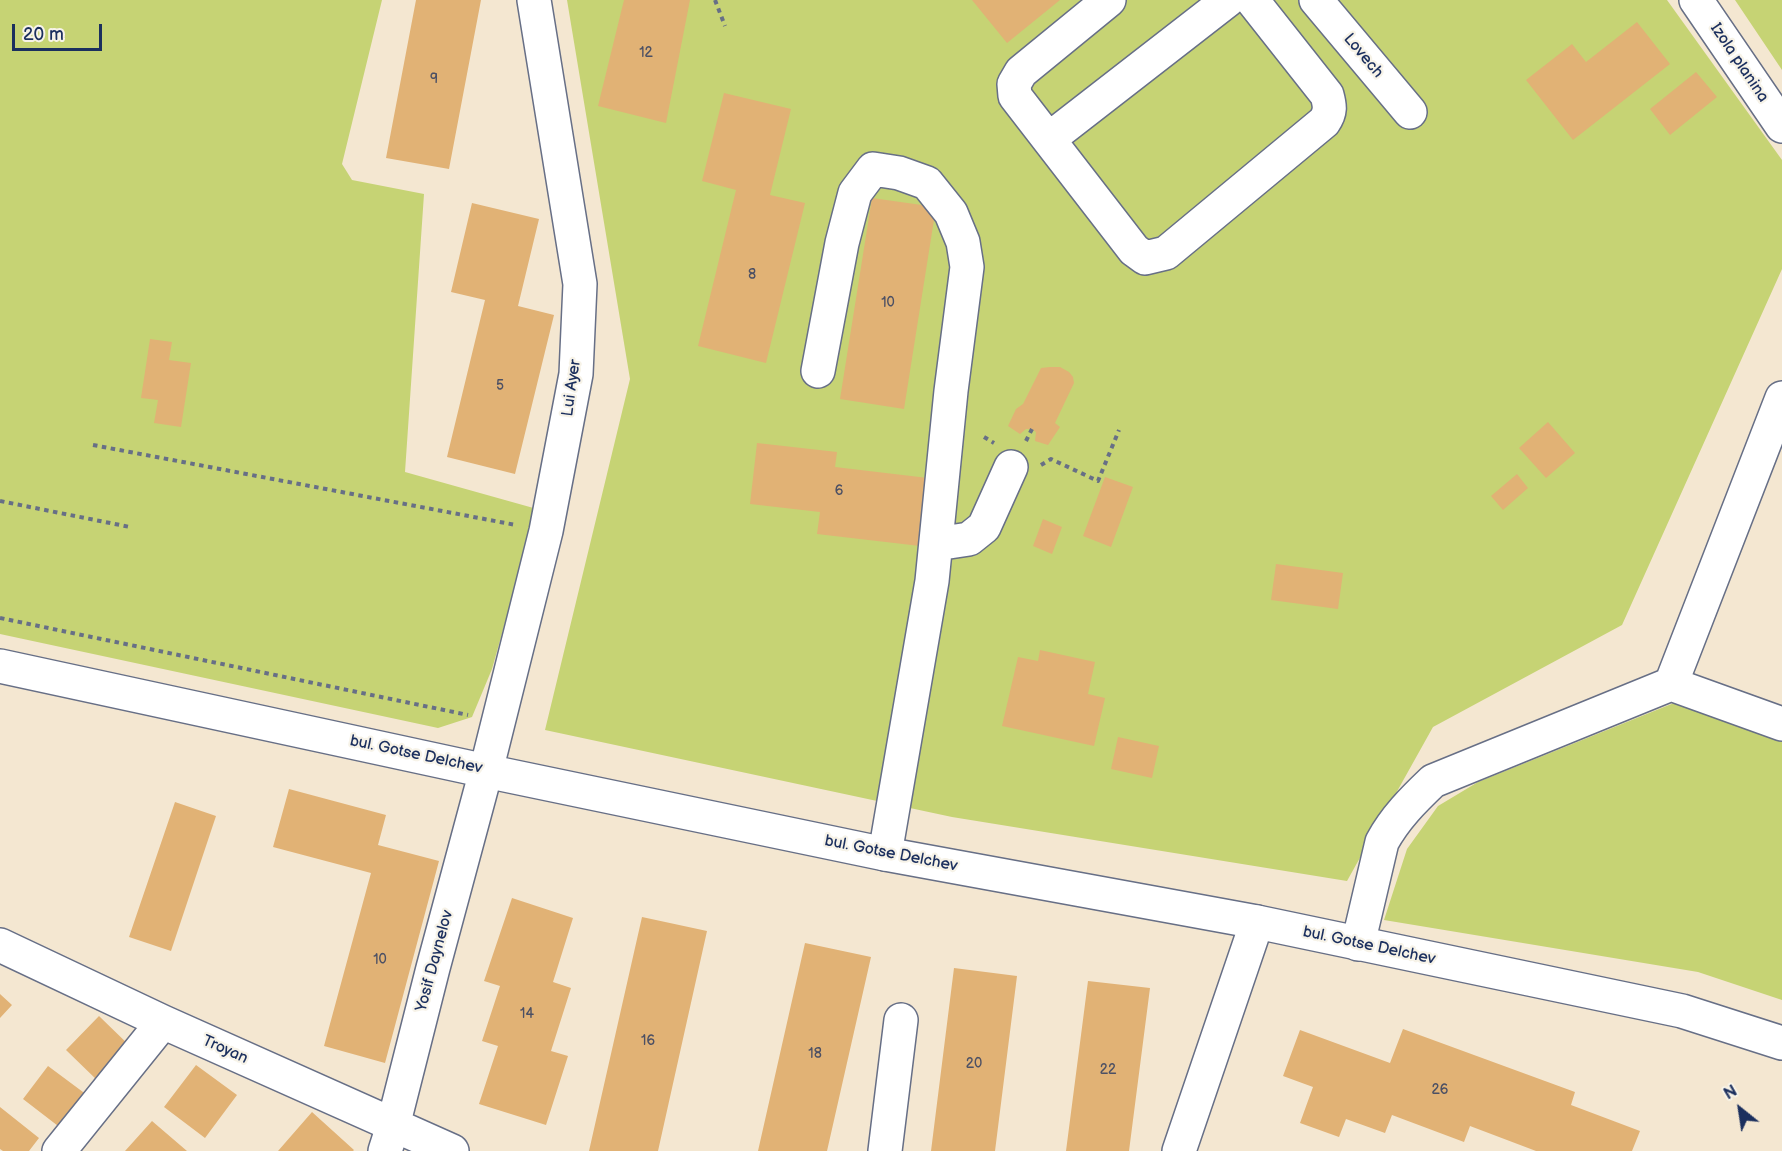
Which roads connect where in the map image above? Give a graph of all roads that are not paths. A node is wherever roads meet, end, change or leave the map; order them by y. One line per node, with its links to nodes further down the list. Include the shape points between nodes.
1 (534, 0): 17 (street, Lui Ayer, via 580,284 576,375 546,531)
2 (1109, 0): 9 (street, via 1021,72 1014,84 1015,96)
3 (1228, 0): 9 (street)
4 (1252, 0): 9 (street, via 1327,95 1329,115 1166,253 1146,258 1134,250)
5 (1316, 0): 7 (street, Lovech)
6 (1696, 0): 8 (street, Izola planina)
7 (1410, 112)
8 (1782, 126)
9 (1049, 139)
10 (818, 372): 13 (street, via 855,193 873,169 927,183 951,213 963,242 967,267)
11 (1782, 398): 15 (street)
12 (1026, 466): 13 (street, via 994,503 984,527 969,539)
13 (936, 544): 18 (street)
14 (0, 666): 17 (street, bul. Gotse Delchev)
15 (1671, 684): 16 (street); 20 (street, via 1433,781 1408,804 1382,842)
16 (1782, 724)
17 (486, 771): 18 (street, bul. Gotse Delchev); 25 (street, Yosif Daynelov)
18 (885, 854): 19 (street, bul. Gotse Delchev)
19 (1257, 922): 20 (street, bul. Gotse Delchev); 29 (street)
20 (1358, 944): 24 (street, bul. Gotse Delchev, via 1682,1011)
21 (0, 945): 23 (street, Troyan)
22 (902, 1020): 28 (street)
23 (164, 1022): 25 (street, Troyan); 26 (street)
24 (1782, 1043)
25 (389, 1138): 27 (street, Troyan)
26 (59, 1151)
27 (452, 1151)
28 (885, 1151)
29 (1179, 1151)

